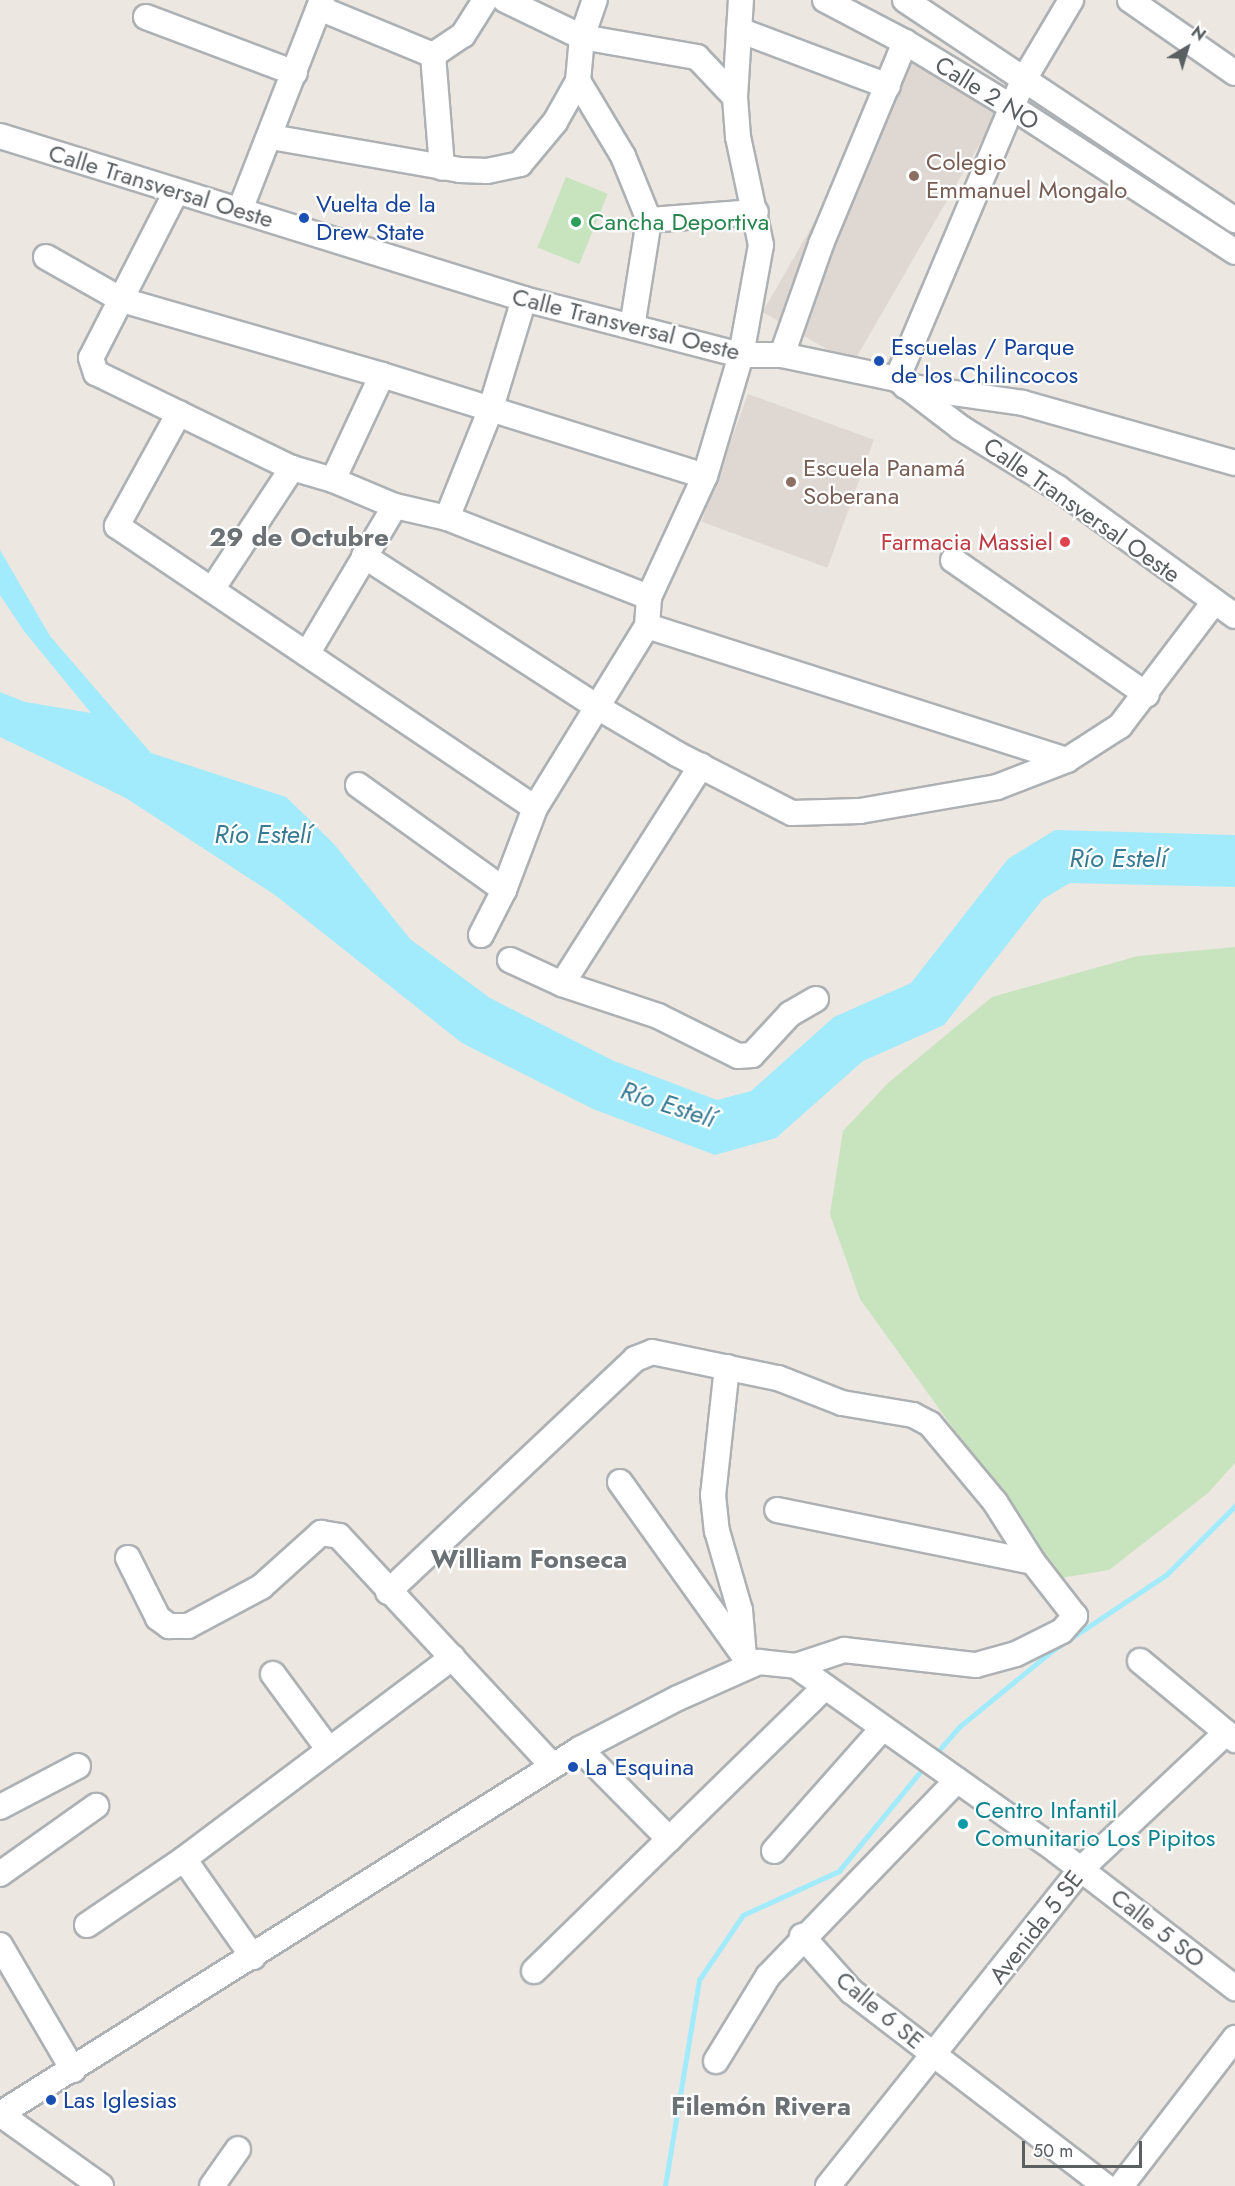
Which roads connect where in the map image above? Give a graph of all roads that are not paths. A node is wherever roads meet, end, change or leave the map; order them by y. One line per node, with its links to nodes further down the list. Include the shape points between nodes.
1 (485, 0): 14 (street, via 463,35)
2 (505, 0): 11 (street)
3 (595, 0): 11 (street)
4 (741, 0): 12 (street)
5 (825, 0): 13 (street, Calle 2 NO)
6 (904, 0): 19 (street)
7 (1071, 0): 19 (street)
8 (1131, 0): 17 (street)
9 (321, 4): 14 (street); 16 (street)
10 (146, 17): 16 (street)
11 (582, 37): 15 (street); 18 (street)
12 (739, 38): 15 (street); 20 (street); 21 (street)
13 (905, 42): 20 (street); 22 (street, Calle 2 NO)
14 (433, 55): 25 (street)
15 (697, 57): 21 (street)
16 (295, 73): 24 (street)
17 (1235, 73)
18 (578, 81): 25 (street, via 555,122 520,164 487,171); 29 (street, via 623,156)
19 (1023, 81): 22 (street); 30 (street)
20 (888, 86): 37 (street, via 821,244)
21 (735, 97): 28 (street, via 738,137)
22 (1012, 107): 31 (street, Calle 2 NO); 39 (street)
23 (0, 136): 26 (street, Calle Transversal Oeste)
24 (271, 137): 25 (street); 27 (street)
25 (442, 168)
26 (176, 192): 27 (street, Calle Transversal Oeste); 34 (street)
27 (240, 210): 33 (street, Calle Transversal Oeste)
28 (756, 212): 29 (street); 36 (street, via 761,245)
29 (649, 220): 35 (street)
30 (1235, 220)
31 (1235, 252)
32 (46, 257): 34 (street)
33 (524, 299): 35 (street, Calle Transversal Oeste); 40 (street)
34 (122, 300): 38 (street); 41 (street, via 91,358 92,366 96,373)
35 (632, 327): 36 (street, Calle Transversal Oeste)
36 (741, 355): 37 (street, Calle Transversal Oeste); 44 (street)
37 (782, 355): 39 (street, Calle Transversal Oeste)
38 (382, 375): 40 (street); 45 (street)
39 (901, 382): 42 (street, via 1023,403); 52 (street, Calle Transversal Oeste, via 961,428 1058,488)
40 (490, 411): 44 (street); 47 (street)
41 (179, 413): 43 (street); 50 (street, via 116,524)
42 (1235, 463)
43 (292, 468): 45 (street); 50 (street)
44 (705, 476): 51 (street)
45 (333, 480): 46 (street)
46 (395, 507): 47 (street); 48 (street)
47 (447, 518): 51 (street)
48 (364, 556): 55 (street); 57 (street)
49 (953, 560): 56 (street)
50 (213, 588): 55 (street)
51 (649, 597): 54 (street)
52 (1214, 602): 53 (street, Calle Transversal Oeste); 56 (street)
53 (1235, 616)
54 (647, 626): 57 (street); 58 (street)
55 (307, 654): 61 (street)
56 (1147, 695): 58 (street, via 1120,726)
57 (599, 708): 59 (street); 61 (street)
58 (1067, 760): 59 (street, via 997,787 860,811 792,813)
59 (701, 766): 65 (street)
60 (358, 785): 62 (street)
61 (535, 808): 62 (street)
62 (504, 890): 63 (street)
63 (482, 935)
64 (510, 960): 65 (street)
65 (562, 984): 66 (street, via 658,1016 746,1057 757,1051 790,1014)
66 (816, 999)
67 (727, 1367): 71 (street, via 778,1378 842,1403 913,1415 930,1424 995,1502); 72 (street, via 652,1352 635,1359); 75 (street, via 712,1495 717,1531 740,1610)
68 (620, 1482): 75 (street)
69 (777, 1510): 71 (street)
70 (128, 1558): 72 (street, via 158,1618 169,1626 188,1626 261,1587 321,1533 339,1536)
71 (1033, 1562): 76 (street, via 1075,1616 1062,1631 1016,1654 976,1665 844,1650)
72 (388, 1592): 73 (street)
73 (453, 1657): 82 (street); 84 (street)
74 (1140, 1661): 80 (street)
75 (745, 1663): 76 (street); 81 (street)
76 (796, 1666): 78 (street, Calle 5 SO)
77 (273, 1674): 82 (street)
78 (823, 1689): 79 (street, Calle 5 SO); 88 (street)
79 (883, 1728): 85 (street, Calle 5 SO); 89 (street)
80 (1231, 1736): 91 (street, Avenida 5 SE)
81 (580, 1749): 84 (street); 88 (street)
82 (329, 1750): 90 (street)
83 (78, 1766): 87 (street)
84 (554, 1766): 96 (street)
85 (948, 1774): 91 (street, Calle 5 SO); 94 (street)
86 (96, 1806): 92 (street)
87 (0, 1807)
88 (669, 1839): 97 (street)
89 (774, 1851)
90 (184, 1859): 93 (street); 96 (street)
91 (1081, 1869): 98 (street, Calle 5 SO); 100 (street, Avenida 5 SE)
92 (0, 1874)
93 (87, 1925)
94 (802, 1936): 100 (street, Calle 6 SE, via 851,1991); 101 (street, via 768,1976)
95 (0, 1945): 102 (street)
96 (253, 1957): 102 (street)
97 (534, 1971)
98 (1235, 1988)
99 (1235, 2038): 108 (street)
100 (934, 2055): 104 (street, Avenida 5 SE); 107 (street, Calle 6 SE)
101 (716, 2061)
102 (73, 2070): 105 (street, via 0,2114)
103 (238, 2149): 106 (street)
104 (838, 2182)
105 (101, 2186)
106 (212, 2186)
107 (1105, 2186)
108 (1121, 2186)

